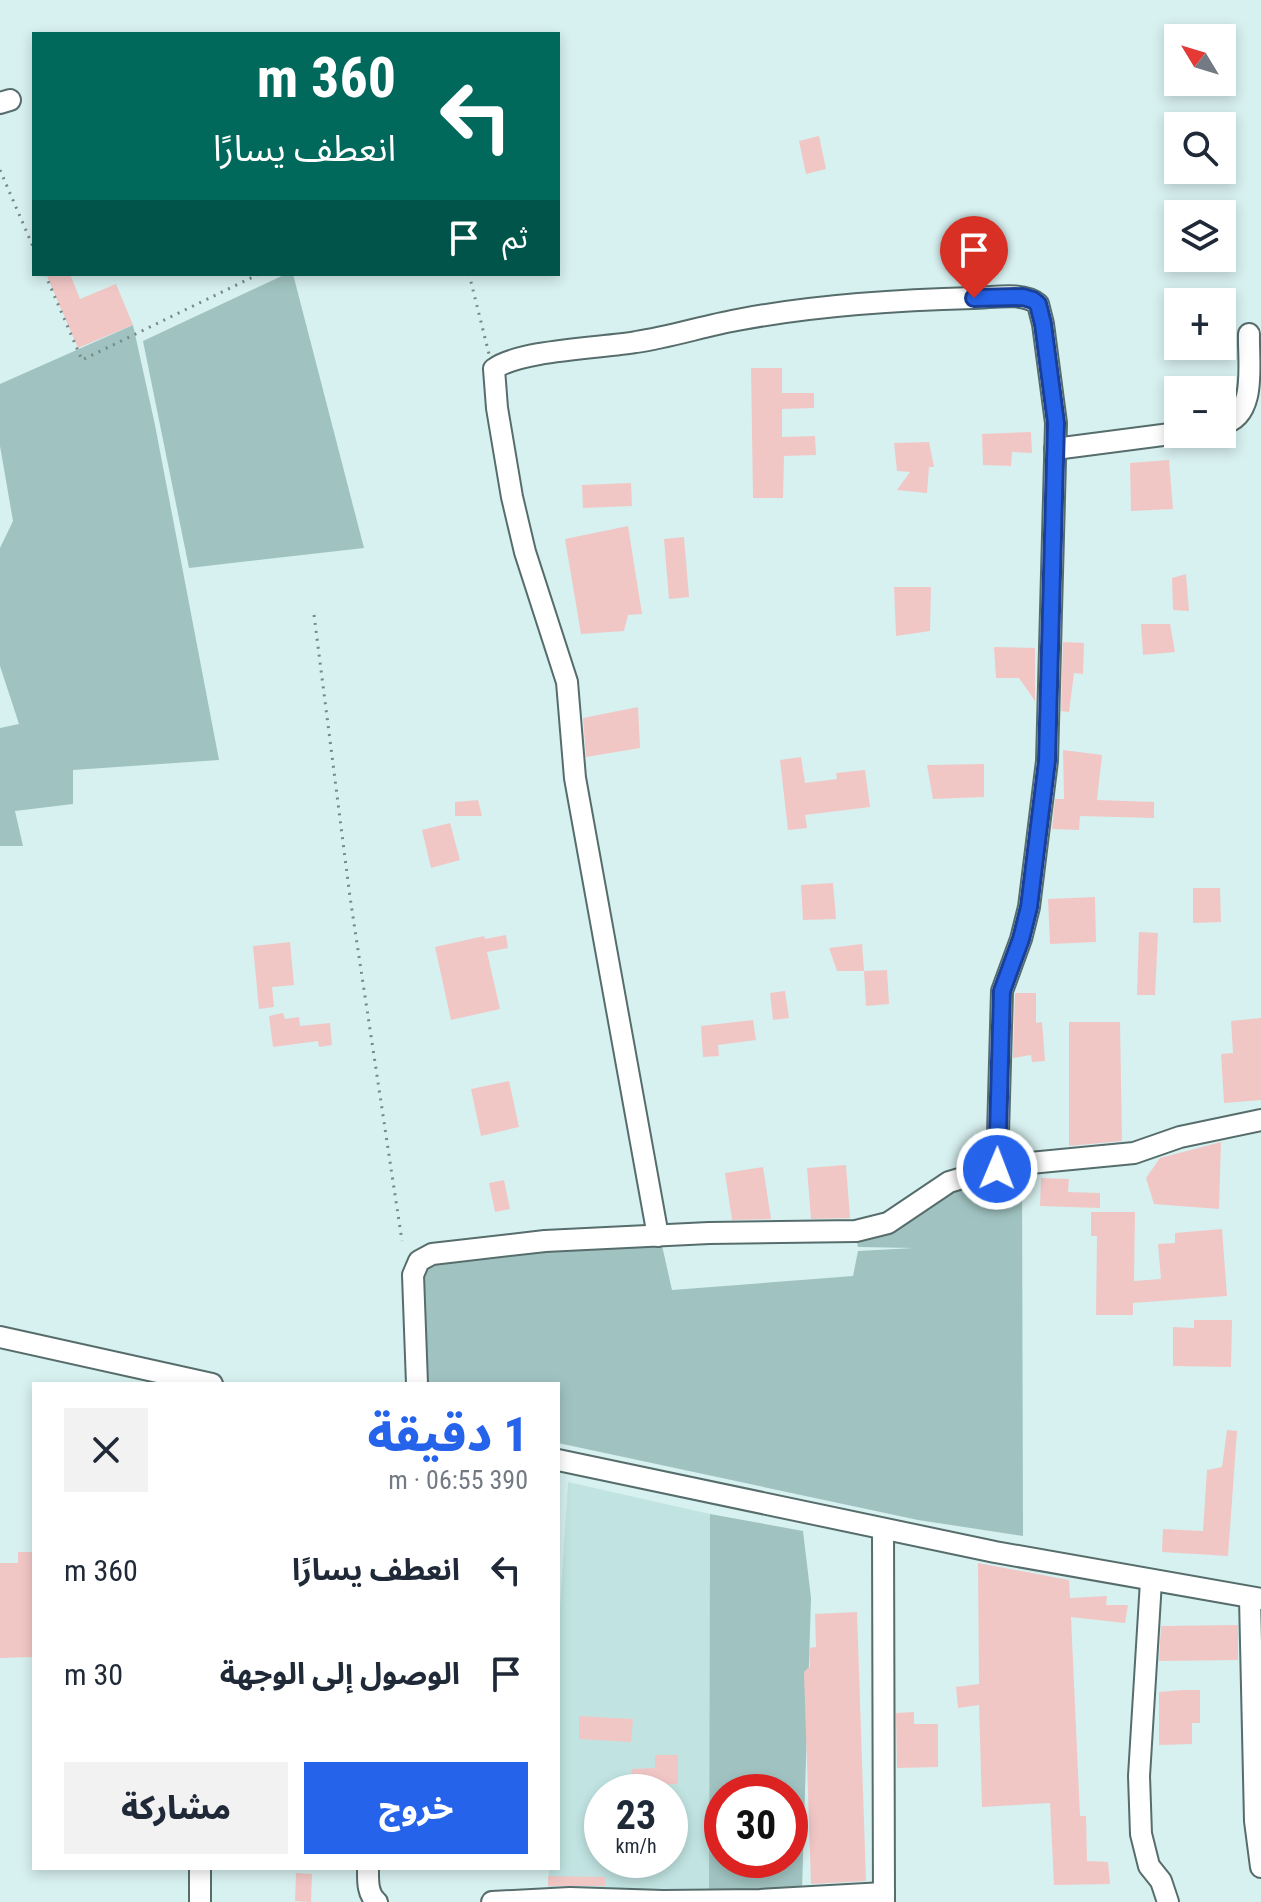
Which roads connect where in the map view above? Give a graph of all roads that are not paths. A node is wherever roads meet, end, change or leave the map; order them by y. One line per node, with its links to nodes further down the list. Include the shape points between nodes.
1 (1249, 334): 2 (street, via 1247,402)
2 (1236, 418)
3 (1164, 435): 4 (street)
4 (1055, 449): 6 (street, via 1047,761 1029,907 1002,991); 7 (street, via 1043,324 1038,304 1023,297 838,305 522,358 494,369 512,497 567,682 575,778)
5 (1261, 1120): 6 (street, via 1134,1153)
6 (997, 1169): 7 (street, via 949,1182 888,1223 856,1231)
7 (658, 1236): 10 (street, via 545,1241 432,1254 419,1261 413,1275)
8 (0, 1337): 9 (street)
9 (203, 1382)
10 (417, 1382)
11 (560, 1460): 12 (street)
12 (883, 1530): 13 (street); 18 (street)
13 (1151, 1581): 14 (street); 22 (street, via 1139,1776 1141,1834 1149,1866)
14 (1255, 1598): 15 (street, via 1255,1821)
15 (1261, 1867)
16 (200, 1870): 19 (street)
17 (368, 1870): 20 (street)
18 (884, 1897): 21 (street)
19 (200, 1902)
20 (377, 1902)
21 (492, 1902)
22 (1168, 1902)

